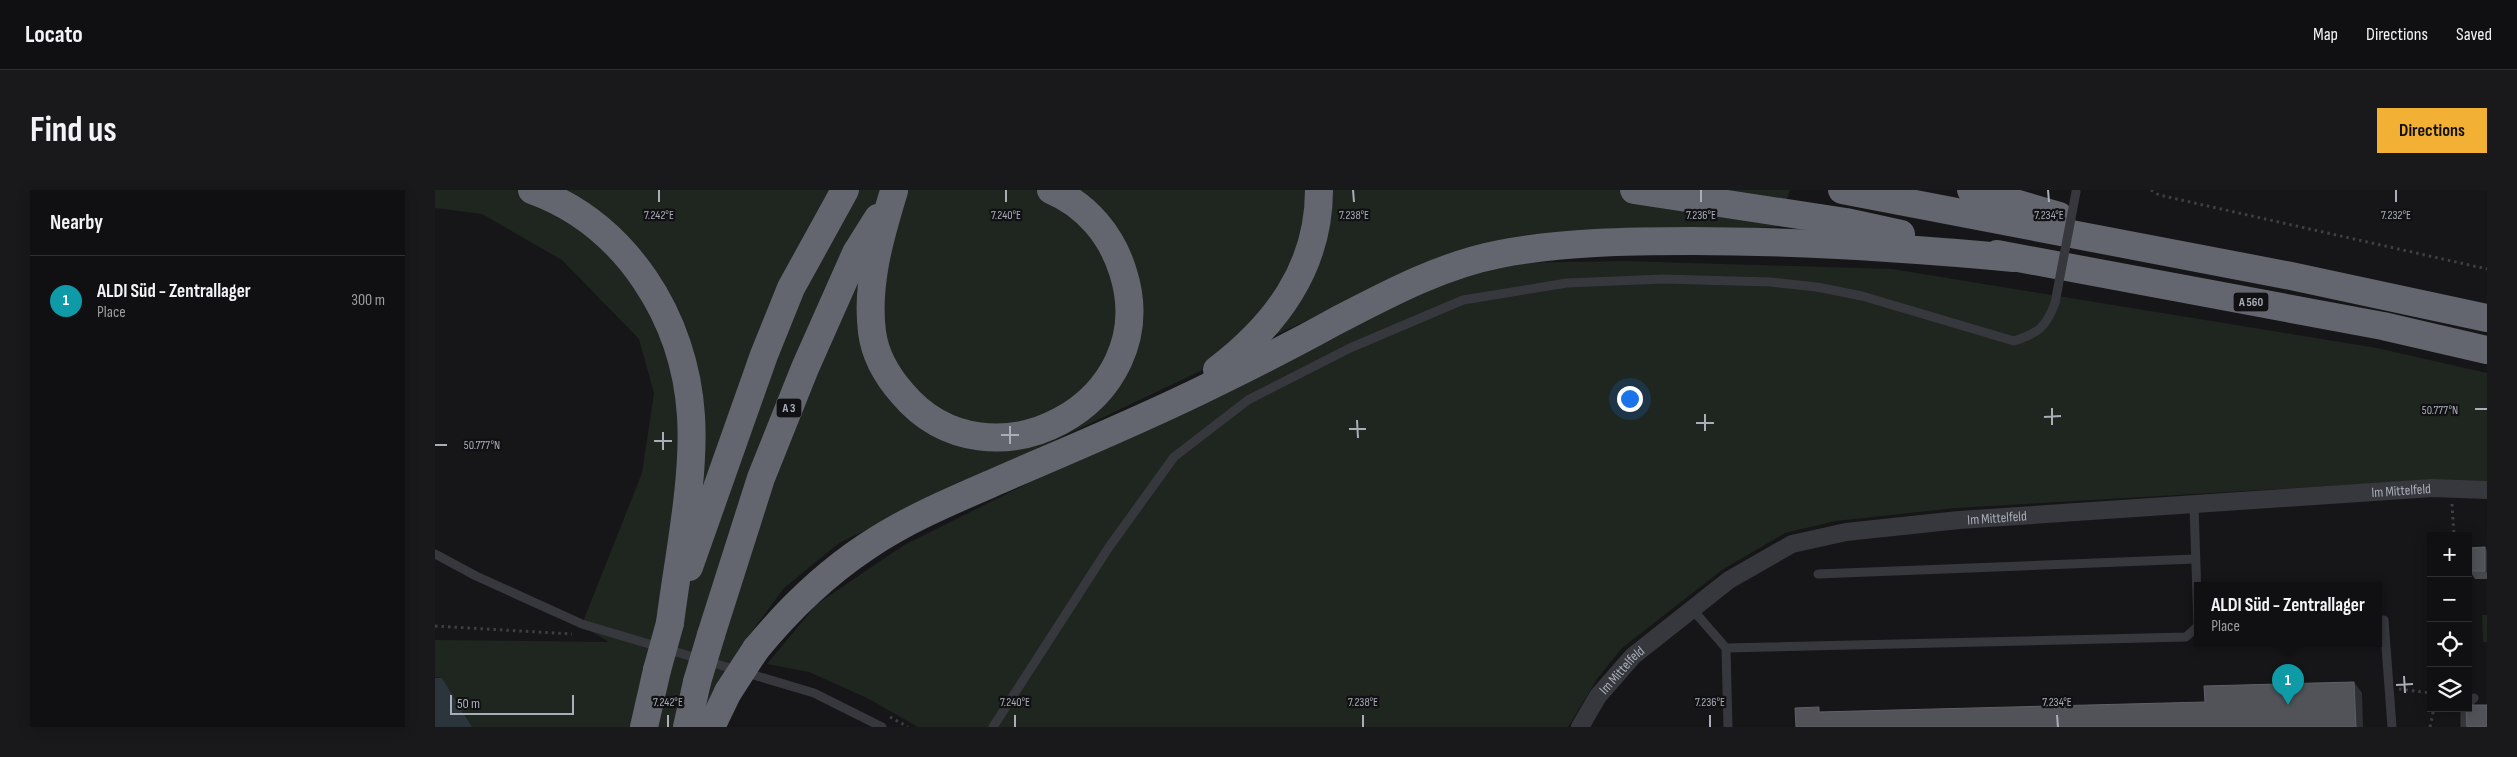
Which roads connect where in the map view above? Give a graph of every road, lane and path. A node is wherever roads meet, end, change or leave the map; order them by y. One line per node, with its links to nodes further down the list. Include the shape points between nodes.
1 (532, 190): 27 (highway, via 574,210 600,228 626,254 649,284 678,346 687,382 691,449)
2 (1051, 190): 8 (highway, via 1084,211 1105,232 1118,255 1129,307 1127,332 1120,357 1106,382 1086,405 1059,424 1032,433 999,438 963,434 933,421 911,404 892,382 879,357 872,334 872,284 874,264)
3 (1634, 190): 12 (highway, A 560, via 1846,222)
4 (1842, 190): 11 (highway, A 560)
5 (1971, 190): 11 (highway)
6 (2151, 190): 13 (path, via 2159,195)
7 (844, 191): 27 (highway, via 791,288 763,355)
8 (894, 191): 37 (highway, A 3, bridge, via 856,253 761,478 697,682)
9 (2076, 191): 40 (lane, bridge, via 2055,303 2049,319 2036,334 2015,341 1862,296 1817,287 1769,282 1663,279 1567,283 1463,300 1350,348 1248,400 1174,457 1109,547)
10 (1319, 199): 16 (highway, via 1314,236 1301,272 1277,313 1246,347)
11 (2192, 257): 14 (highway, A 560)
12 (2014, 258): 15 (highway, A 560, via 2383,326); 16 (highway, via 1795,241 1622,241 1499,254 1460,264 1422,279)
13 (2487, 269)
14 (2487, 318)
15 (2487, 350)
16 (1165, 407): 38 (highway, bridge, via 947,503 861,550 819,583 775,626 728,692)
17 (2451, 488): 18 (street, Im Mittelfeld); 19 (street, Im Mittelfeld); 20 (path)
18 (2487, 490)
19 (2194, 506): 22 (lane); 25 (street, Im Mittelfeld, via 1959,520 1847,532 1792,544 1729,580)
20 (2454, 532)
21 (435, 554): 39 (lane, via 582,624 815,693)
22 (2195, 559): 23 (lane); 24 (lane)
23 (1818, 574)
24 (2196, 582)
25 (1692, 609): 31 (lane); 41 (street, Im Mittelfeld, via 1633,656 1598,696)
26 (2382, 620): 32 (lane)
27 (669, 623): 36 (highway, bridge)
28 (435, 626): 30 (path)
29 (2194, 630): 31 (lane, via 2186,637)
30 (579, 634)
31 (1725, 648): 42 (lane)
32 (2391, 688): 33 (path); 43 (lane)
33 (2427, 692)
34 (2433, 712): 44 (path)
35 (2465, 712): 45 (lane)
36 (644, 727)
37 (687, 727)
38 (711, 727)
39 (882, 727)
40 (993, 727)
41 (1580, 727)
42 (1727, 727)
43 (2393, 727)
44 (2430, 727)
45 (2465, 727)

